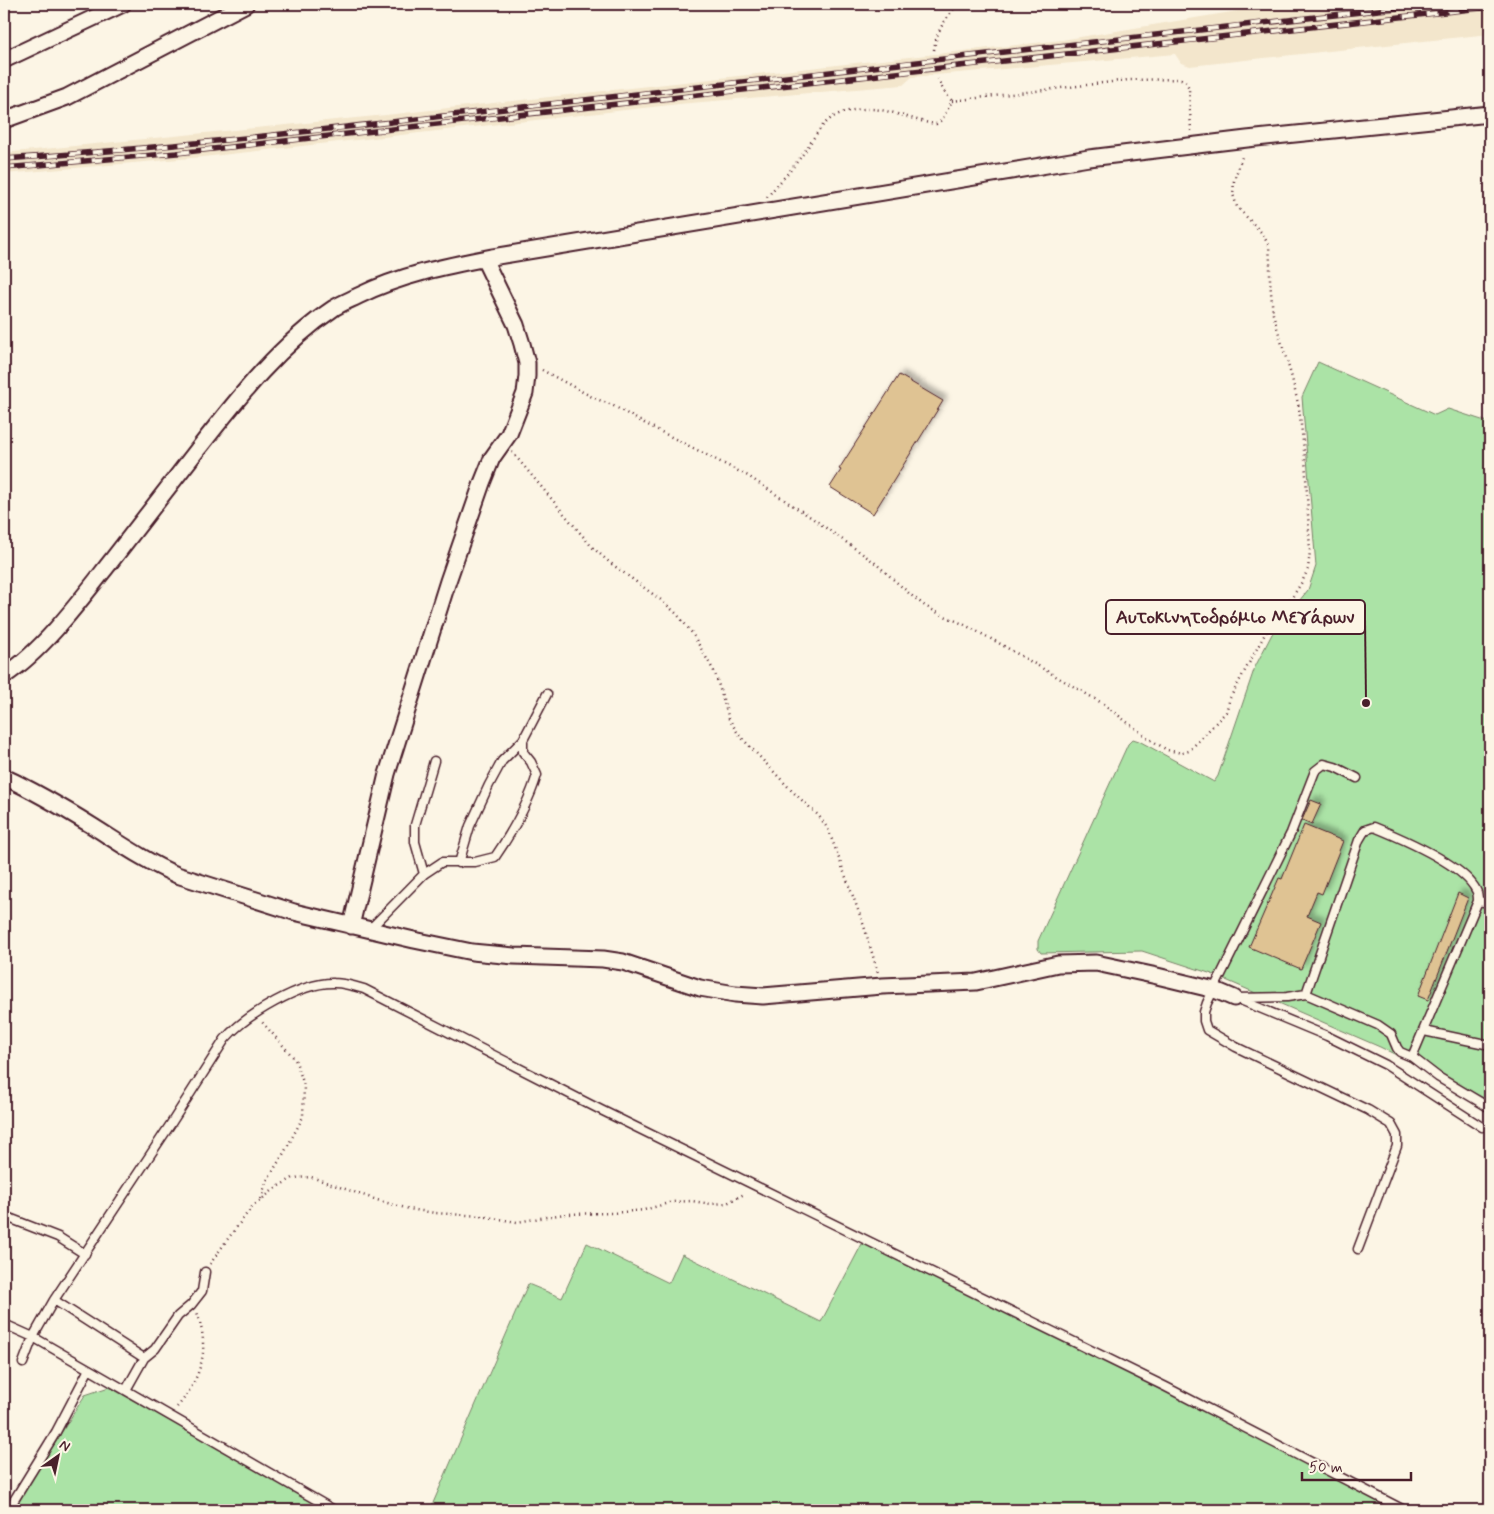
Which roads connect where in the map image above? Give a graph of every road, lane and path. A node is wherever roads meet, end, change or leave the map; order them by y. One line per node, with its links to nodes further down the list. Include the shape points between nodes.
1 (123, 4): 5 (street)
2 (246, 4): 9 (street, via 66,97)
3 (958, 4): 4 (path, via 935,38)
4 (934, 50)
5 (4, 60)
6 (938, 79): 7 (path, via 942,90)
7 (952, 101): 11 (path, via 1128,80 1181,79 1189,88); 12 (path, via 942,120 936,124 866,109 840,114 826,121)
8 (1490, 114): 10 (street)
9 (4, 120)
10 (1247, 139): 11 (street); 14 (path, via 1233,194 1237,207 1262,233 1269,246 1273,314 1299,408 1310,551 1308,569 1265,634 1230,698 1226,712 1188,751 1182,753 1167,750 1102,703 997,642 926,606 874,562 748,476)
11 (1192, 146): 12 (street, via 1089,158)
12 (756, 214): 13 (street)
13 (484, 259): 14 (street, via 516,325); 16 (street, via 429,270 380,285 335,307 295,338 222,419 86,594 27,658)
14 (527, 363): 15 (street, via 524,393)
15 (504, 441): 26 (street, via 492,458 466,527 387,774); 28 (path, via 592,547 677,614 692,633 714,673 729,719 738,735 828,828)
16 (4, 676)
17 (547, 694): 18 (lane)
18 (523, 740): 22 (lane, via 502,761 489,785 470,826); 22 (lane, via 523,752 537,775 531,796 495,857)
19 (434, 761): 23 (lane, via 415,825 415,842)
20 (4, 777): 26 (street, via 177,875 294,912)
21 (1357, 778): 29 (lane, via 1324,764 1315,771 1290,833)
22 (459, 863): 23 (lane, via 442,862)
23 (424, 874): 27 (lane)
24 (1478, 901): 25 (lane); 30 (lane, via 1477,891 1468,879 1439,857 1374,827 1366,830 1359,840); 33 (lane)
25 (1490, 902)
26 (351, 926): 27 (street)
27 (369, 930): 28 (street, via 472,952 604,958 700,988 735,994 764,996)
28 (882, 986): 29 (street, via 976,982 1058,964 1096,963)
29 (1215, 990): 31 (street); 41 (lane, via 1204,1012 1208,1030 1236,1048 1391,1124 1397,1135 1397,1146)
30 (1306, 994): 31 (lane); 35 (lane, via 1378,1026 1390,1034 1400,1052)
31 (1234, 998): 37 (lane, via 1327,1036 1386,1065)
32 (255, 1014): 38 (lane, via 314,984 346,983 364,989); 39 (path, via 295,1059 304,1085 303,1117 266,1182); 42 (lane, via 233,1030 221,1044)
33 (1424, 1031): 34 (lane); 35 (lane)
34 (1490, 1045)
35 (1412, 1057): 36 (lane, via 1438,1077)
36 (1490, 1108)
37 (1482, 1126)
38 (757, 1187): 39 (path, via 726,1203 672,1202 644,1210 564,1214 517,1222 409,1209 311,1177 293,1178); 55 (lane, via 1166,1388)
39 (260, 1200): 43 (path)
40 (4, 1216): 42 (lane, via 58,1237)
41 (1358, 1250)
42 (85, 1254): 44 (lane)
43 (206, 1272): 45 (lane, via 202,1291)
44 (54, 1300): 47 (lane); 48 (lane)
45 (194, 1301): 48 (lane); 52 (path, via 204,1345 201,1365 193,1384)
46 (4, 1324): 47 (lane)
47 (33, 1337): 49 (lane); 50 (lane)
48 (144, 1358): 51 (lane)
49 (23, 1363)
50 (89, 1369): 51 (lane); 53 (lane, via 56,1432)
51 (126, 1390): 52 (lane)
52 (170, 1415): 54 (lane)
53 (8, 1510)
54 (334, 1510)
55 (1404, 1510)

